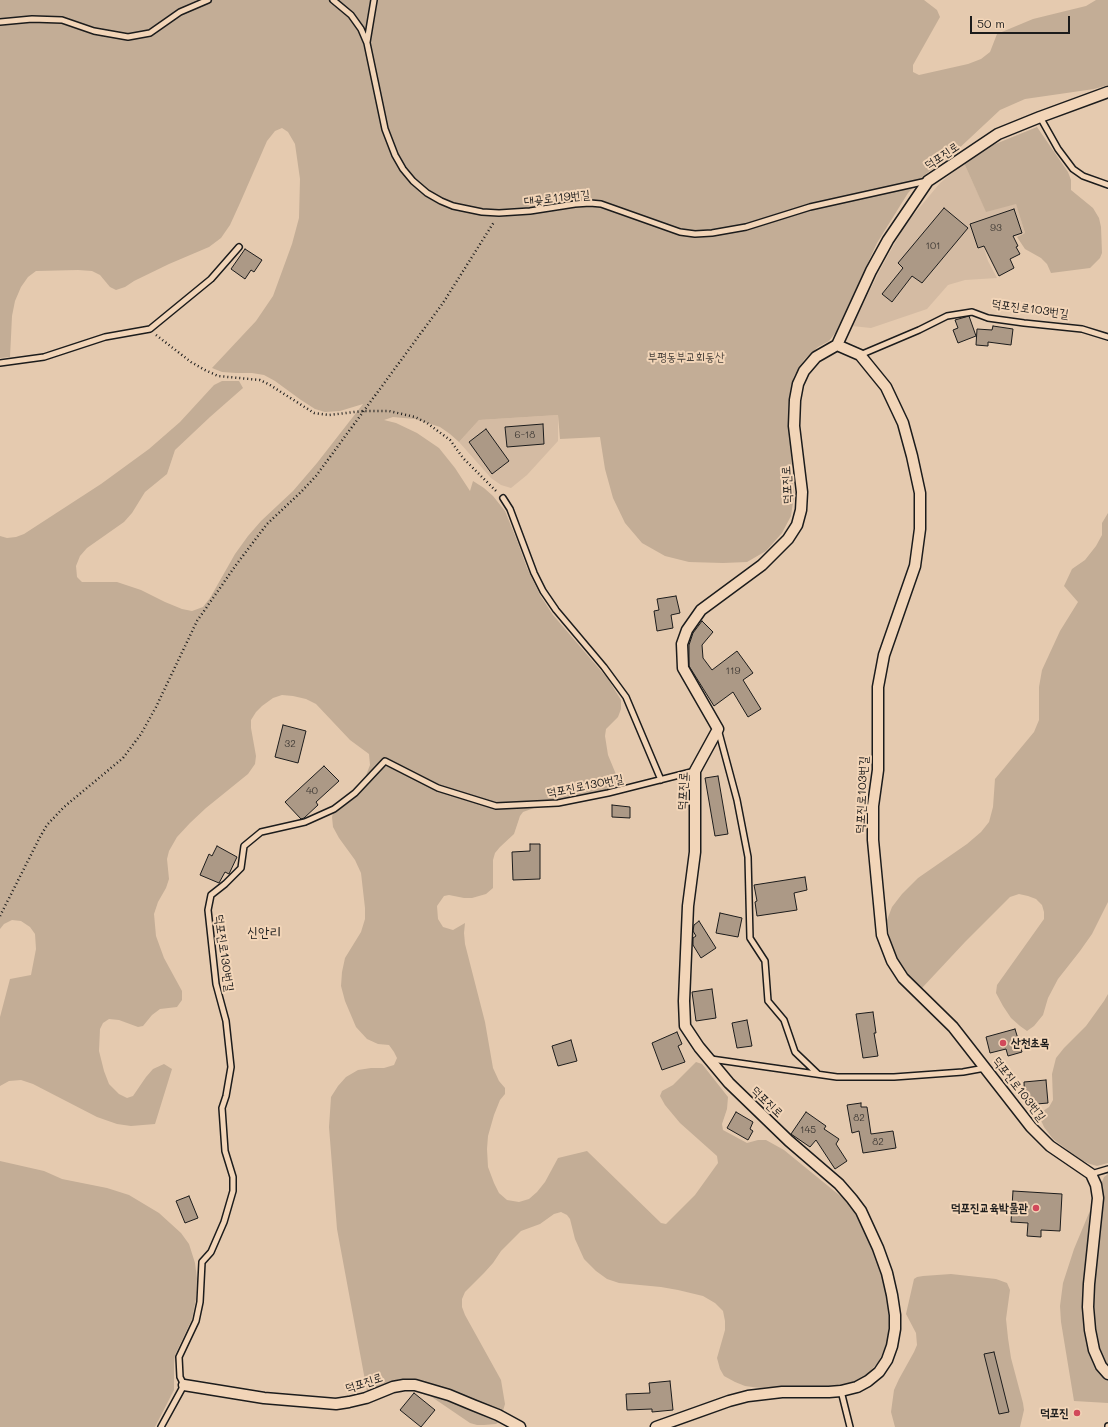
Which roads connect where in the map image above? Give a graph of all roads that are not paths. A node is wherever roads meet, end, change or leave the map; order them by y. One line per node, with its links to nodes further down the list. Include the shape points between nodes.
1 (208, 0): 4 (lane, via 180,12 150,33 128,37 62,20)
2 (333, 0): 5 (lane, 대곶로119번길, via 351,16)
3 (374, 0): 5 (lane)
4 (0, 22)
5 (367, 43): 8 (lane, 대곶로119번길, via 385,129 403,169 413,181 441,201 467,209 499,213 595,204 680,232 712,233 746,227 810,207)
6 (1108, 92): 7 (street, 덕포진로)
7 (1040, 117): 8 (street, 덕포진로, via 998,134); 9 (lane, via 1073,169 1083,176)
8 (928, 181): 12 (street, 덕포진로, via 888,240)
9 (1108, 185)
10 (239, 247): 14 (lane, via 211,279 150,330 105,337 44,357)
11 (1108, 337): 13 (lane, 덕포진로103번길, via 1082,330 988,318 972,312 947,316)
12 (837, 345): 13 (street, 덕포진로103번길); 16 (street, 덕포진로, via 816,358 804,371 794,400 794,426 802,492 797,525 788,539 762,565 701,610 687,630 682,644 683,668)
13 (860, 355): 20 (street, 덕포진로103번길, via 886,387 903,423 920,494 920,529 915,566 884,655 878,687 878,770 873,806 873,840 882,935 892,961 903,978 953,1027)
14 (0, 364)
15 (503, 498): 18 (lane, via 510,509 543,591 626,697)
16 (718, 728): 17 (street, 덕포진로); 21 (lane, via 737,800 748,857 750,938 765,961 768,1001 784,1020 796,1052)
17 (695, 771): 18 (lane, 덕포진로130번길); 19 (street, 덕포진로, via 695,852 688,906 684,1007 685,1026)
18 (661, 780): 25 (lane, 덕포진로130번길, via 558,803 496,806 438,788 385,761 355,793 334,809 305,822 261,832 244,846 241,868 211,895 208,910 216,984 226,1021 231,1067 222,1108 225,1151 233,1178 233,1191 224,1222 211,1252 202,1262 200,1302 196,1321 179,1357 180,1377)
19 (710, 1059): 21 (lane); 26 (street, 덕포진로, via 729,1083 789,1141 839,1184 861,1211 878,1248 892,1295 895,1315 892,1346 879,1372 857,1387)
20 (986, 1068): 21 (lane, via 894,1077 836,1077); 23 (street, 덕포진로103번길, via 1031,1126 1050,1146)
21 (818, 1074)
22 (1108, 1169): 23 (lane)
23 (1091, 1174): 24 (street, via 1098,1198 1089,1284 1090,1330 1094,1350 1101,1366)
24 (1108, 1374)
25 (184, 1385): 27 (lane); 28 (street, 덕포진로, via 264,1398 336,1404 366,1398 393,1387 415,1385 449,1395)
26 (841, 1391): 29 (street, 덕포진로, via 782,1392 748,1396); 30 (lane)
27 (161, 1427)
28 (520, 1427)
29 (656, 1427)
30 (850, 1427)

